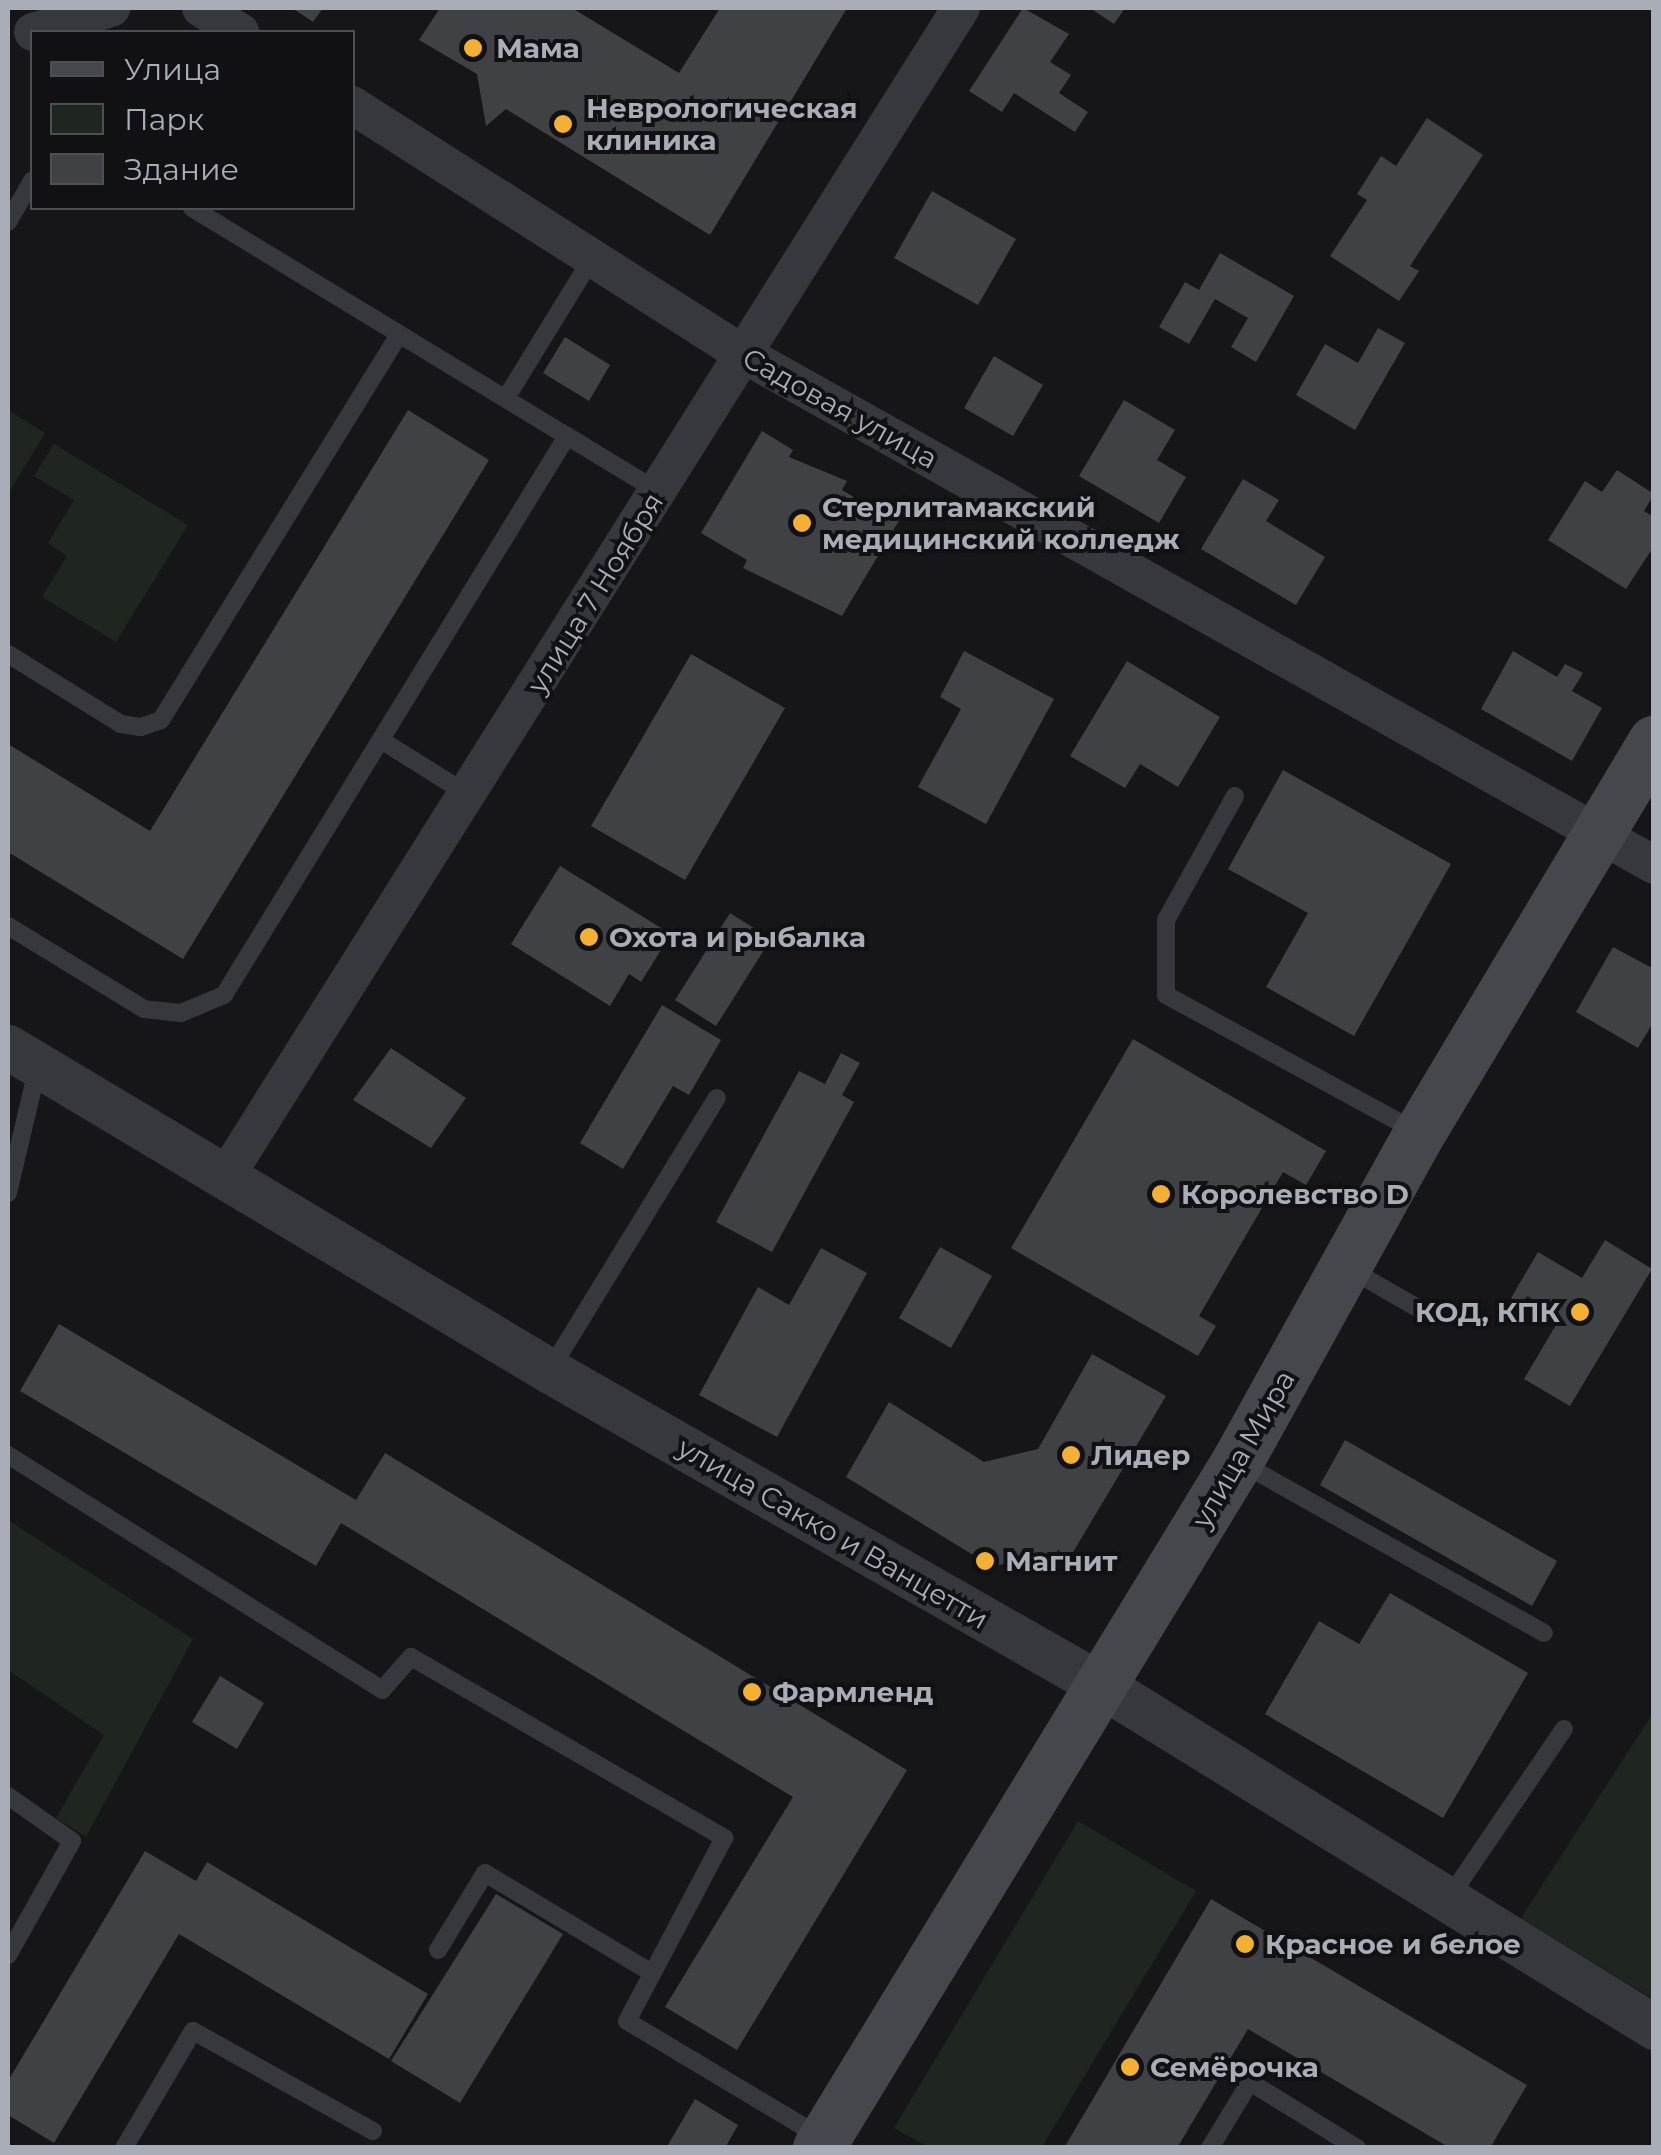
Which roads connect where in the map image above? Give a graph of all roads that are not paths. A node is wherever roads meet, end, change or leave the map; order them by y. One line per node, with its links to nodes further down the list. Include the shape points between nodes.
1 (110, 8): 4 (street)
2 (201, 8): 5 (street)
3 (961, 8): 12 (street, улица 7 Ноября)
4 (42, 30)
5 (237, 30)
6 (355, 106): 10 (street, Садовая улица)
7 (30, 185): 9 (lane)
8 (195, 210): 11 (lane)
9 (8, 222)
10 (592, 258): 12 (street, Садовая улица); 13 (lane)
11 (399, 334): 13 (lane); 16 (lane, via 161,720 142,727 121,724)
12 (745, 356): 15 (street, улица 7 Ноября); 21 (street, Садовая улица)
13 (506, 398): 14 (lane)
14 (567, 436): 15 (lane); 17 (lane)
15 (658, 492): 19 (street, улица 7 Ноября)
16 (8, 654)
17 (381, 740): 19 (lane); 23 (lane, via 224,996 208,1006 181,1013 144,1008)
18 (1654, 742): 21 (main road, улица Мира)
19 (468, 794): 27 (street, улица 7 Ноября)
20 (1235, 796): 26 (lane, via 1166,920 1166,995)
21 (1598, 832): 22 (street, Садовая улица); 26 (main road, улица Мира)
22 (1654, 865)
23 (8, 926)
24 (23, 1056): 27 (street, улица Сакко и Ванцетти); 28 (lane)
25 (716, 1098): 31 (lane)
26 (1420, 1133): 29 (main road, улица Мира)
27 (226, 1176): 31 (street, улица Сакко и Ванцетти)
28 (8, 1193)
29 (1346, 1268): 30 (lane); 33 (main road, улица Мира)
30 (1421, 1310)
31 (550, 1371): 35 (street, улица Сакко и Ванцетти)
32 (8, 1455): 41 (lane, via 382,1690 410,1657 724,1838)
33 (1238, 1461): 34 (lane); 35 (main road, улица Мира)
34 (1544, 1633)
35 (1104, 1686): 38 (street, улица Сакко и Ванцетти); 44 (main road, улица Мира)
36 (1564, 1729): 38 (lane)
37 (8, 1796): 40 (lane, via 72,1841)
38 (1447, 1902): 42 (street, улица Сакко и Ванцетти)
39 (438, 1950): 41 (lane, via 485,1872)
40 (8, 1955)
41 (652, 1973): 44 (lane, via 627,2021)
42 (1654, 2027)
43 (373, 2130): 45 (lane, via 192,2031)
44 (827, 2144)
45 (124, 2148)
46 (1210, 2148): 47 (lane, via 1250,2082)
47 (1357, 2148)

